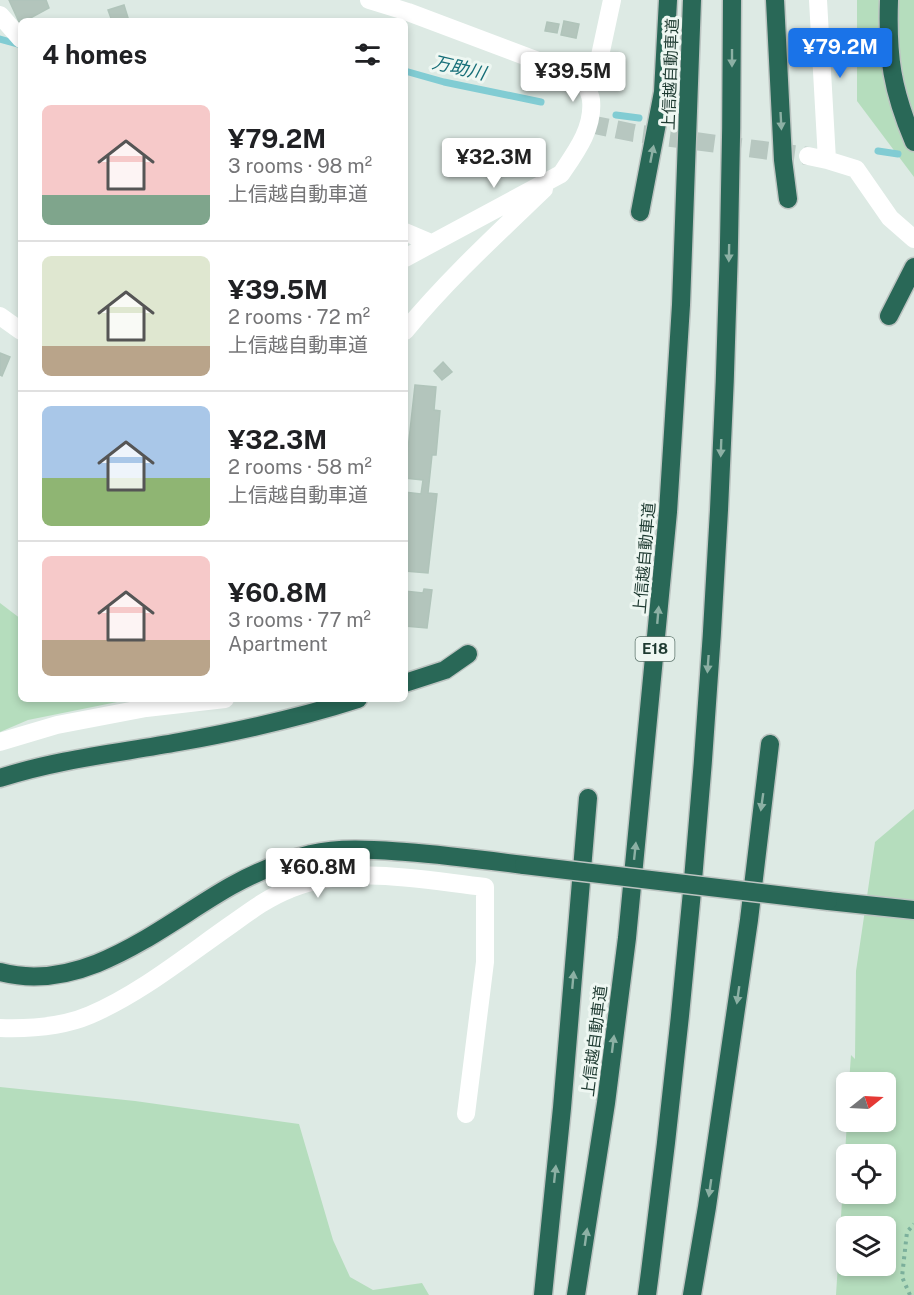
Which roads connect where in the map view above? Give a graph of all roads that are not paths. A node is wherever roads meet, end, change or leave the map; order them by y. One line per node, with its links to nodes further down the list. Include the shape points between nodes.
1 (369, 0): 11 (street)
2 (612, 0): 11 (street, via 598,65)
3 (668, 0): 17 (highway, one-way to 3, via 663,92)
4 (692, 0): 40 (highway, 上信越自動車道 / E18, one-way to 4, via 627,938 668,512 681,305)
5 (732, 0): 41 (highway, one-way to 41, via 728,294 707,686 681,1001)
6 (775, 0): 16 (highway, one-way to 16)
7 (818, 0): 14 (street)
8 (889, 0): 12 (highway, via 889,54 894,87)
9 (0, 15): 10 (street)
10 (18, 35)
11 (583, 78): 15 (street, via 591,99 590,124)
12 (914, 142)
13 (808, 156): 14 (street)
14 (827, 160): 19 (street, via 856,169 891,218)
15 (561, 174): 20 (street); 25 (street, via 489,241)
16 (788, 199)
17 (640, 212)
18 (408, 233): 20 (street)
19 (914, 239)
20 (431, 243): 21 (street)
21 (408, 256)
22 (912, 272): 24 (highway)
23 (0, 316): 26 (street)
24 (889, 316)
25 (408, 327)
26 (18, 329)
27 (468, 654): 28 (highway, via 445,670)
28 (408, 682)
29 (199, 702): 31 (street, via 57,725)
30 (348, 702): 33 (highway, via 312,714 178,742 70,759)
31 (0, 742)
32 (770, 744): 42 (highway, one-way to 42, via 749,920)
33 (0, 778)
34 (588, 798): 39 (highway, one-way to 34)
35 (914, 910): 36 (highway, bridge, via 366,849 313,854 280,864 233,885 136,944 85,967 39,977)
36 (0, 972)
37 (0, 1028): 38 (street, via 53,1026 88,1016 151,981 291,888 356,875 484,887 485,962)
38 (466, 1114)
39 (543, 1295)
40 (576, 1295)
41 (647, 1295)
42 (692, 1295)

